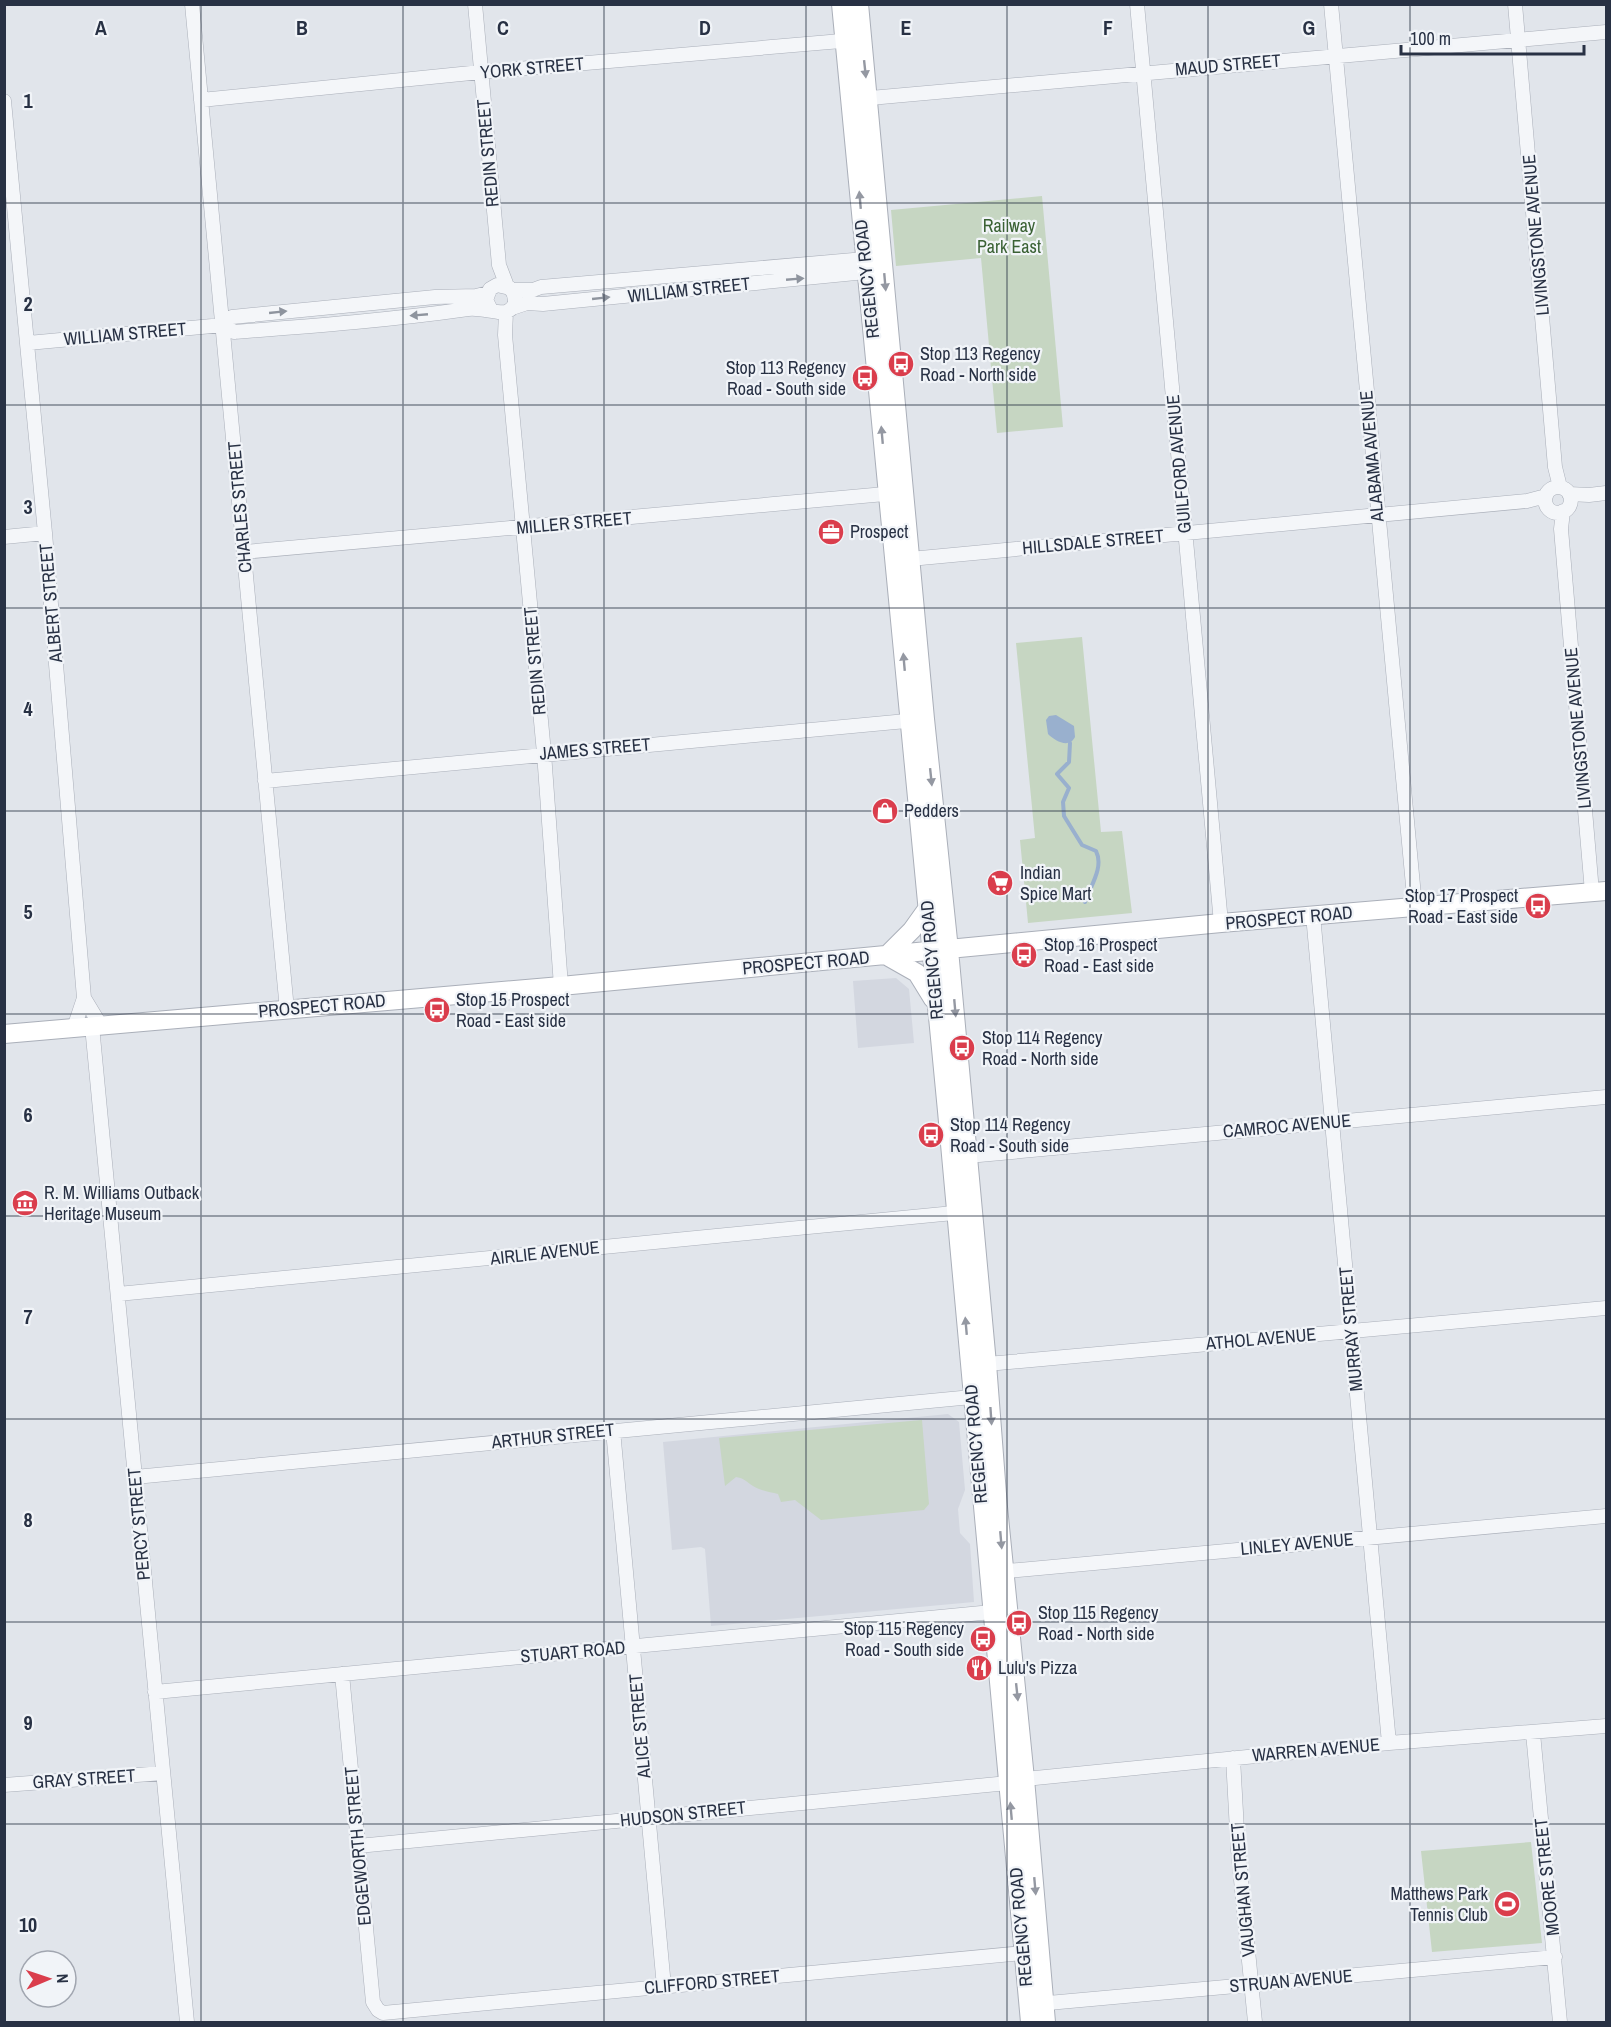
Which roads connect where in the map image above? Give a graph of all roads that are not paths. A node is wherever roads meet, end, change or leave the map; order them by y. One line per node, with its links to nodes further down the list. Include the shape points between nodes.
1 (192, 4): 16 (street, CHARLES STREET)
2 (474, 4): 12 (street, REDIN STREET)
3 (841, 4): 9 (main road, REGENCY ROAD)
4 (860, 4): 9 (main road, REGENCY ROAD)
5 (1137, 4): 13 (street, GUILFORD AVENUE)
6 (1331, 4): 11 (street, ALABAMA AVENUE)
7 (1515, 4): 10 (street, LIVINGSTONE AVENUE)
8 (1606, 32): 10 (street, MAUD STREET)
9 (853, 40): 12 (street, YORK STREET); 14 (main road, REGENCY ROAD, one-way to 14); 15 (main road, REGENCY ROAD)
10 (1519, 40): 11 (street, MAUD STREET); 25 (street, LIVINGSTONE AVENUE)
11 (1336, 56): 13 (street, MAUD STREET); 26 (street, ALABAMA AVENUE)
12 (481, 72): 16 (street, YORK STREET); 19 (street, REDIN STREET)
13 (1143, 72): 14 (street, MAUD STREET); 29 (street, GUILFORD AVENUE)
14 (868, 98): 15 (street, MAUD STREET); 23 (main road, REGENCY ROAD, one-way to 23)
15 (850, 99): 18 (main road, REGENCY ROAD, one-way to 15)
16 (201, 100): 21 (street, CHARLES STREET)
17 (4, 101): 22 (street, ALBERT STREET)
18 (866, 266): 19 (street, WILLIAM STREET, via 533,290); 20 (street, WILLIAM STREET, one-way to 18, via 527,303); 23 (main road, REGENCY ROAD, one-way to 18)
19 (500, 289): 20 (street, via 486,300); 20 (street, via 515,299); 21 (street, WILLIAM STREET, one-way to 19, via 232,317 476,296)
20 (501, 311): 21 (street, WILLIAM STREET, one-way to 21, via 477,308 234,332); 27 (street, REDIN STREET)
21 (223, 325): 22 (street, WILLIAM STREET); 31 (street, CHARLES STREET)
22 (28, 343): 28 (street, ALBERT STREET)
23 (896, 493): 27 (street, MILLER STREET); 32 (main road, REGENCY ROAD); 33 (main road, REGENCY ROAD, one-way to 23)
24 (1606, 493): 25 (street, HILLSDALE STREET)
25 (1558, 500): 26 (street, HILLSDALE STREET); 36 (street, LIVINGSTONE AVENUE)
26 (1378, 514): 29 (street, HILLSDALE STREET); 37 (street, ALABAMA AVENUE)
27 (523, 528): 31 (street, MILLER STREET); 34 (street, REDIN STREET)
28 (45, 533): 30 (street); 44 (street, ALBERT STREET)
29 (1186, 533): 32 (street, HILLSDALE STREET); 40 (street, GUILFORD AVENUE)
30 (4, 537)
31 (244, 552): 35 (street, CHARLES STREET)
32 (910, 559): 33 (main road, REGENCY ROAD)
33 (917, 720): 34 (street, JAMES STREET); 38 (main road, REGENCY ROAD); 41 (main road, REGENCY ROAD, one-way to 41)
34 (543, 753): 35 (street, JAMES STREET); 43 (street, REDIN STREET)
35 (265, 781): 46 (street, CHARLES STREET)
36 (1599, 891): 37 (main road, PROSPECT ROAD)
37 (1415, 907): 39 (main road, PROSPECT ROAD)
38 (927, 909): 41 (main road, REGENCY ROAD); 42 (main road)
39 (1313, 915): 40 (main road, PROSPECT ROAD); 50 (street, MURRAY STREET)
40 (1221, 923): 41 (main road, PROSPECT ROAD)
41 (940, 950): 42 (main road, PROSPECT ROAD); 45 (main road, REGENCY ROAD); 51 (main road, REGENCY ROAD, one-way to 51)
42 (886, 956): 43 (main road, PROSPECT ROAD); 45 (main road, via 917,973)
43 (561, 986): 46 (main road, PROSPECT ROAD)
44 (84, 998): 47 (street, ALBERT STREET); 47 (street, ALBERT STREET)
45 (935, 1004): 52 (main road, REGENCY ROAD)
46 (287, 1010): 47 (main road, PROSPECT ROAD)
47 (89, 1027): 48 (main road, PROSPECT ROAD); 53 (street, PERCY STREET)
48 (4, 1034)
49 (1606, 1097): 50 (street, CAMROC AVENUE)
50 (1332, 1122): 51 (street, CAMROC AVENUE); 55 (street, MURRAY STREET)
51 (968, 1156): 52 (main road, REGENCY ROAD)
52 (965, 1212): 53 (street, AIRLIE AVENUE); 56 (main road, REGENCY ROAD); 58 (main road, REGENCY ROAD, one-way to 52)
53 (118, 1294): 60 (street, PERCY STREET)
54 (1606, 1308): 55 (street, ATHOL AVENUE)
55 (1352, 1331): 57 (street, ATHOL AVENUE); 62 (street, MURRAY STREET)
56 (984, 1333): 57 (main road, REGENCY ROAD); 58 (main road, via 978,1352 979,1382)
57 (987, 1364): 63 (main road, REGENCY ROAD, one-way to 63)
58 (972, 1397): 59 (street, ARTHUR STREET); 63 (main road, REGENCY ROAD)
59 (613, 1430): 60 (street, ARTHUR STREET); 65 (street, ALICE STREET)
60 (135, 1477): 67 (street, PERCY STREET)
61 (1606, 1516): 62 (street, LINLEY AVENUE)
62 (1371, 1538): 63 (street, LINLEY AVENUE); 70 (street, MURRAY STREET)
63 (996, 1572): 64 (main road, REGENCY ROAD); 73 (main road, REGENCY ROAD, one-way to 73)
64 (992, 1612): 65 (street, STUART ROAD); 73 (main road, REGENCY ROAD)
65 (633, 1646): 66 (street, STUART ROAD); 75 (street, ALICE STREET)
66 (342, 1674): 67 (street, STUART ROAD); 76 (street, EDGEWORTH STREET)
67 (155, 1692): 72 (street, PERCY STREET)
68 (1606, 1726): 69 (street, WARREN AVENUE)
69 (1533, 1733): 70 (street, WARREN AVENUE); 78 (street, MOORE STREET)
70 (1389, 1743): 71 (street, WARREN AVENUE)
71 (1233, 1758): 73 (street, WARREN AVENUE); 79 (street, VAUGHAN STREET)
72 (163, 1773): 74 (street, GRAY STREET); 83 (street, PERCY STREET)
73 (1017, 1781): 75 (street, HUDSON STREET); 77 (main road, REGENCY ROAD)
74 (4, 1785)
75 (648, 1818): 76 (street, HUDSON STREET); 80 (street, ALICE STREET)
76 (358, 1846): 82 (street, EDGEWORTH STREET, via 373,2002)
77 (1032, 1952): 80 (street, CLIFFORD STREET); 81 (main road, REGENCY ROAD)
78 (1555, 1957): 79 (street, STRUAN AVENUE); 86 (street, MOORE STREET)
79 (1252, 1985): 81 (street, STRUAN AVENUE); 85 (street, VAUGHAN STREET)
80 (664, 1987): 82 (street, CLIFFORD STREET)
81 (1034, 2010): 84 (main road, REGENCY ROAD)
82 (383, 2013)
83 (187, 2022)
84 (1046, 2022)
85 (1255, 2022)
86 (1560, 2022)

